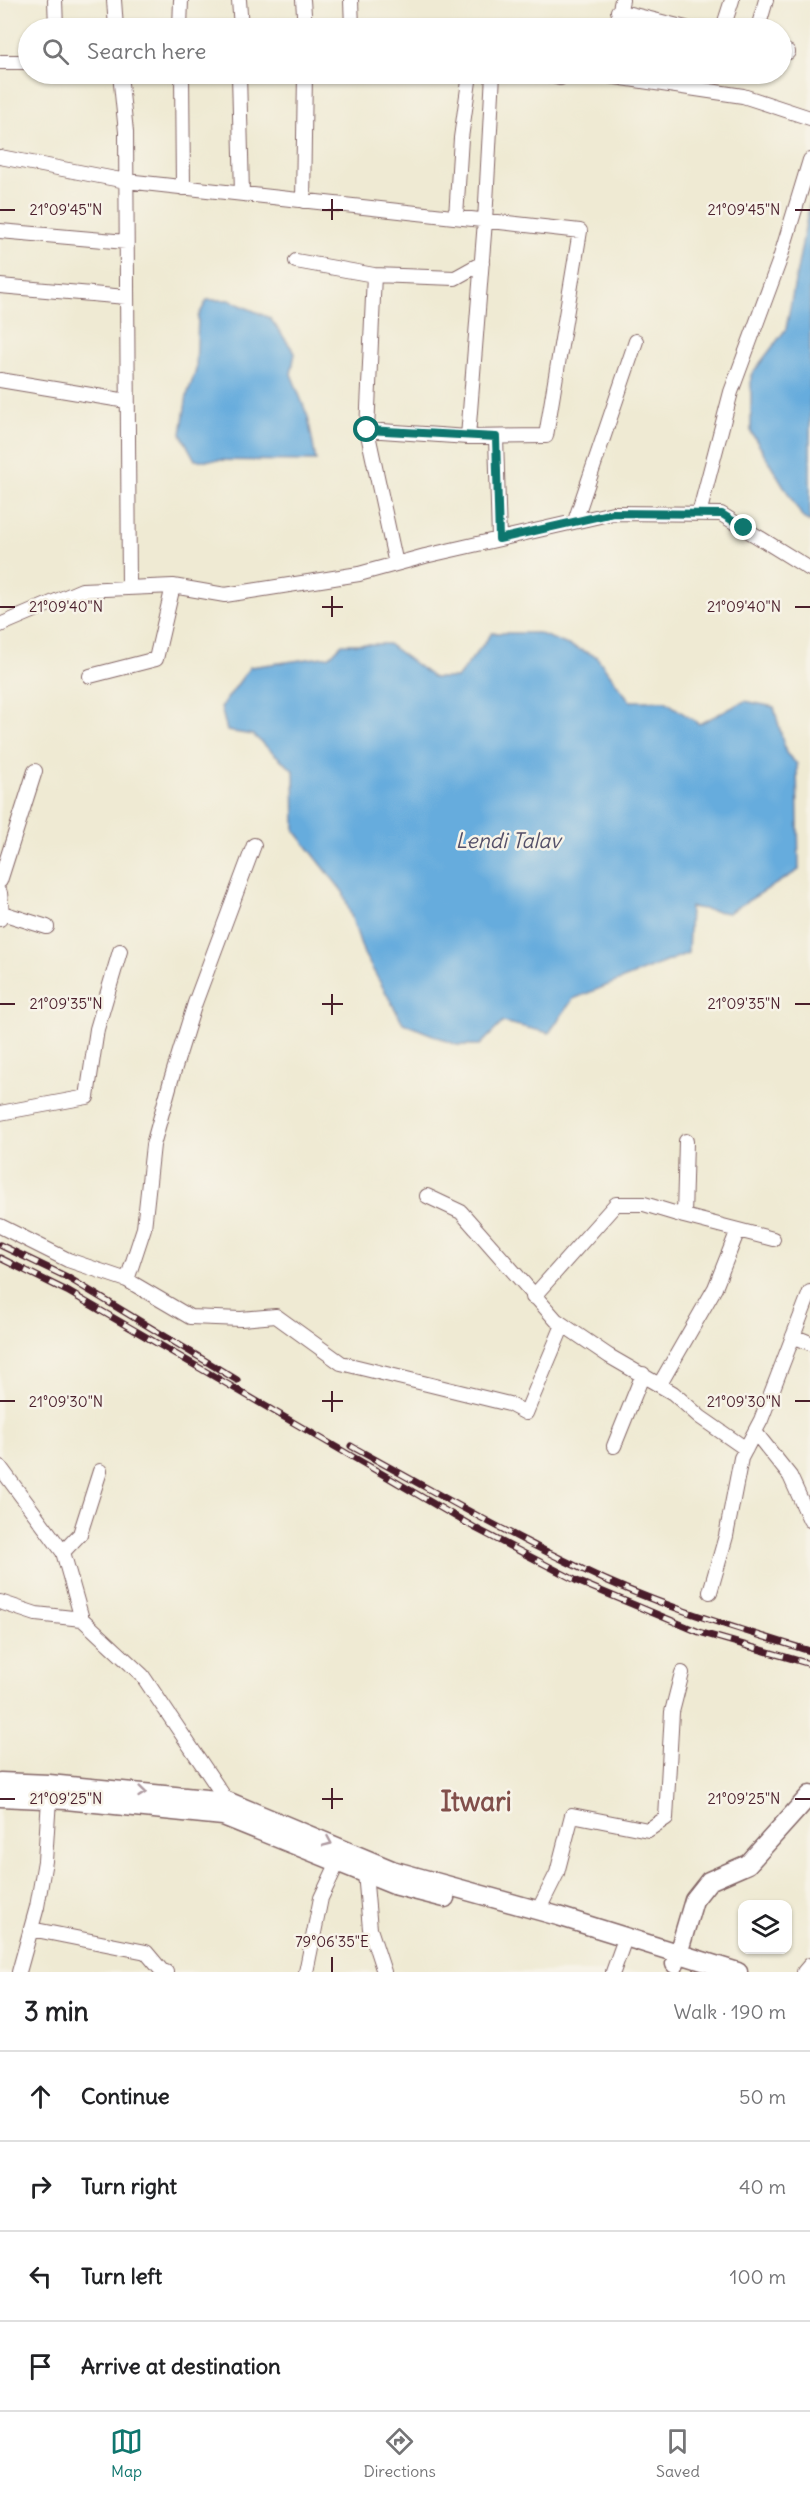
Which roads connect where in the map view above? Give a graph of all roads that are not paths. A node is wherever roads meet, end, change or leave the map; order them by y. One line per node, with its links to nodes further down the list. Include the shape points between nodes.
1 (55, 0): 10 (street)
2 (114, 0): 11 (street)
3 (181, 0): 12 (street)
4 (239, 0): 13 (street)
5 (303, 0): 14 (street)
6 (351, 0): 15 (street)
7 (732, 0): 17 (street)
8 (766, 0): 18 (street)
9 (620, 5): 16 (street)
10 (56, 18)
11 (116, 18)
12 (180, 18)
13 (240, 18)
14 (304, 18)
15 (352, 18)
16 (657, 18)
17 (726, 18)
18 (761, 18)
19 (18, 62): 20 (street)
20 (0, 63)
21 (121, 84): 31 (street)
22 (182, 84): 32 (street)
23 (239, 84): 33 (street)
24 (305, 84): 34 (street)
25 (469, 84): 35 (street)
26 (492, 84): 36 (street)
27 (663, 84): 28 (street, via 743,96)
28 (810, 118)
29 (0, 157): 31 (street)
30 (810, 160): 50 (street, via 779,262 731,392)
31 (126, 181): 32 (street); 38 (street)
32 (183, 188): 33 (street)
33 (242, 194): 34 (street)
34 (303, 201): 35 (street)
35 (456, 217): 36 (street)
36 (485, 220): 40 (street); 49 (street, via 580,231 546,436)
37 (0, 231): 38 (street)
38 (126, 242): 43 (street)
39 (296, 261): 41 (street)
40 (482, 263): 41 (street, via 454,278); 48 (street)
41 (374, 275): 47 (street)
42 (0, 286): 43 (street)
43 (126, 297): 46 (street)
44 (636, 341): 51 (street)
45 (0, 381): 46 (street)
46 (127, 401): 56 (street)
47 (367, 430): 48 (street); 53 (street)
48 (468, 437): 49 (street)
49 (496, 437): 52 (street)
50 (699, 514): 51 (street, via 613,513); 54 (street, via 722,514)
51 (575, 521): 52 (street)
52 (499, 539): 53 (street)
53 (396, 564): 55 (street, via 359,574 225,595)
54 (810, 569)
55 (172, 586): 56 (street); 58 (street, via 156,659)
56 (129, 588): 57 (street, via 82,590)
57 (0, 625)
58 (90, 676)
59 (35, 771): 61 (street)
60 (254, 845): 73 (street, via 195,1003 171,1080 153,1145 144,1228)
61 (0, 881)
62 (0, 893): 63 (street)
63 (1, 916): 64 (street)
64 (47, 927)
65 (120, 951): 66 (street, via 97,1029 87,1097)
66 (0, 1113)
67 (686, 1141): 69 (street)
68 (427, 1196): 75 (street, via 461,1212)
69 (684, 1216): 71 (street); 75 (street, via 644,1203 616,1203)
70 (0, 1226): 73 (street, via 68,1260)
71 (738, 1230): 72 (street); 80 (street, via 715,1288)
72 (773, 1239)
73 (127, 1280): 76 (street, via 190,1317 276,1316 341,1363 509,1404 526,1413)
74 (810, 1292): 77 (street)
75 (533, 1297): 76 (street)
76 (563, 1325): 79 (street)
77 (793, 1336): 78 (street); 81 (street)
78 (810, 1343)
79 (643, 1374): 80 (street); 82 (street)
80 (660, 1384): 83 (street)
81 (755, 1432): 83 (street); 86 (street, via 790,1476)
82 (614, 1446)
83 (746, 1449): 88 (street)
84 (0, 1467): 87 (street)
85 (100, 1471): 87 (street, via 80,1534)
86 (810, 1520)
87 (63, 1552): 90 (street)
88 (710, 1592)
89 (0, 1602): 90 (street, via 36,1614)
90 (82, 1619): 96 (street, via 142,1675)
91 (682, 1673): 99 (street, via 672,1712 666,1818 648,1830 572,1815 557,1873)
92 (0, 1782): 93 (street)
93 (49, 1791): 95 (street); 96 (street); 100 (street, via 45,1861)
94 (810, 1795): 102 (street, via 748,1864 709,1881 694,1900)
95 (0, 1797)
96 (225, 1808): 97 (street); 98 (street, one-way to 98)
97 (338, 1862): 98 (street); 106 (street, via 321,1898)
98 (365, 1866): 99 (street, via 394,1885); 107 (street, via 370,1929)
99 (536, 1917): 101 (street)
100 (31, 1929): 104 (street); 105 (street, via 146,1952)
101 (623, 1942): 102 (street); 108 (street)
102 (675, 1963): 109 (street); 110 (street)
103 (810, 1965): 111 (street)
104 (19, 1972)
105 (166, 1972)
106 (306, 1972)
107 (384, 1972)
108 (613, 1972)
109 (697, 1972)
110 (738, 1972)
111 (804, 1972)

